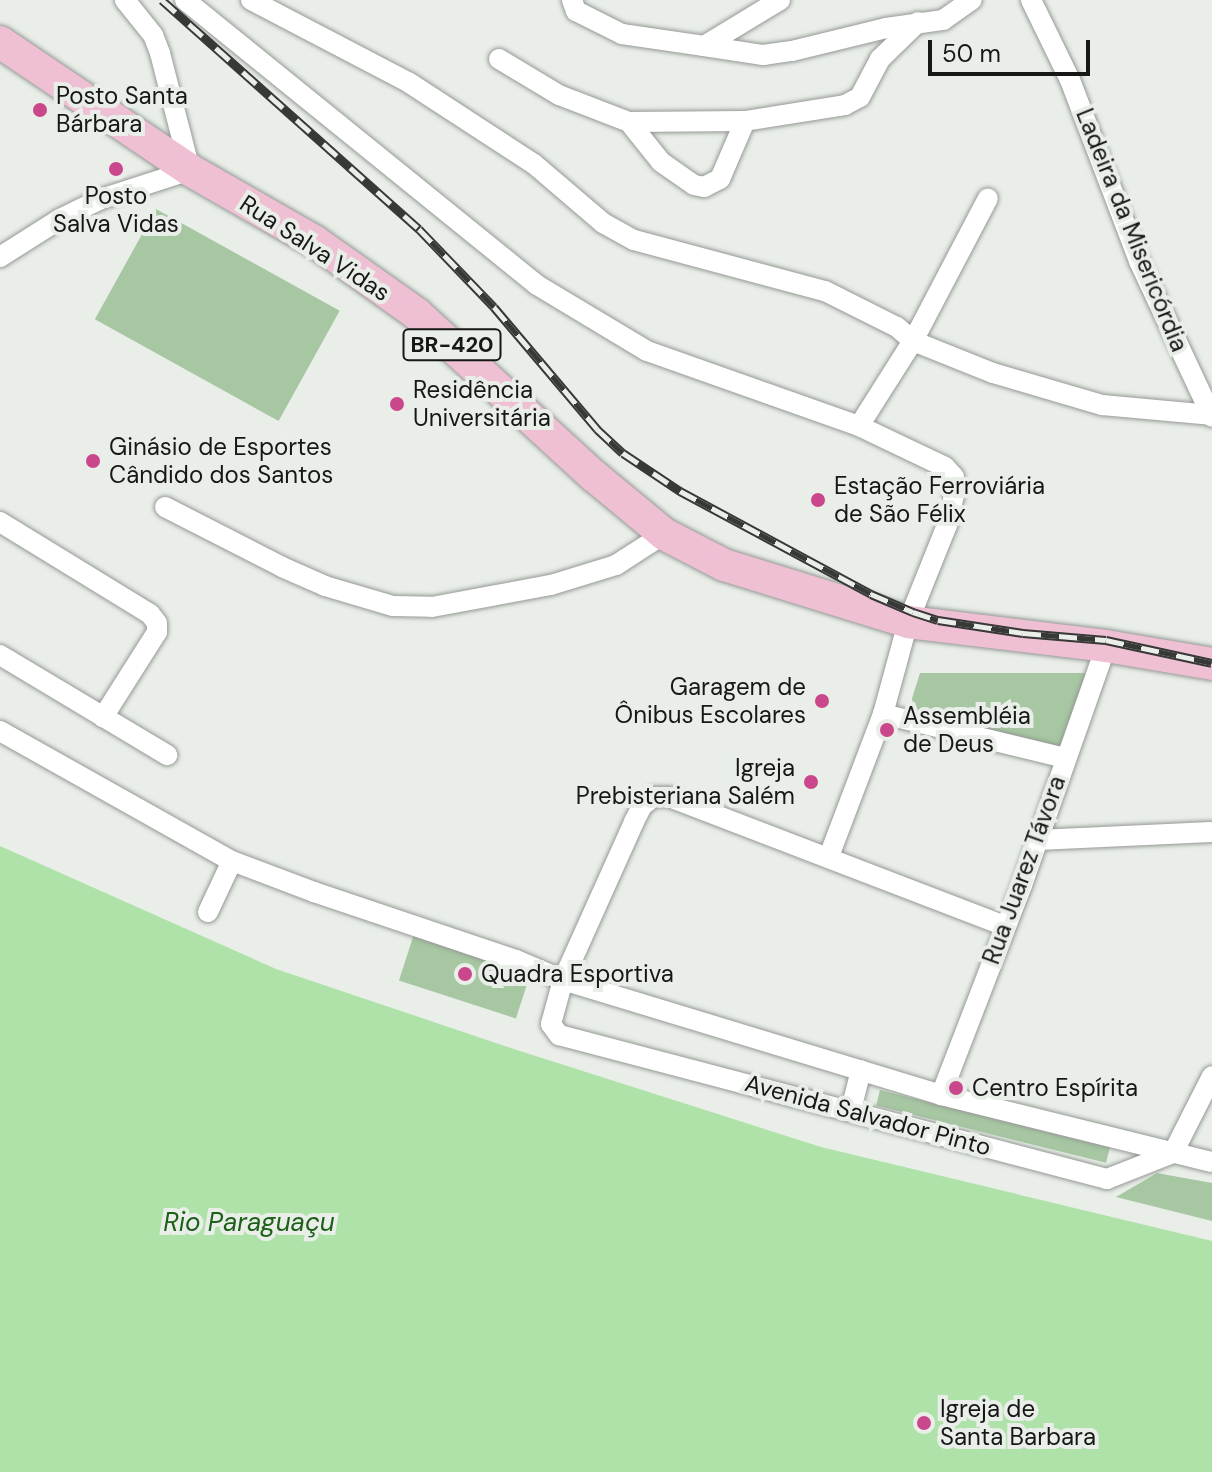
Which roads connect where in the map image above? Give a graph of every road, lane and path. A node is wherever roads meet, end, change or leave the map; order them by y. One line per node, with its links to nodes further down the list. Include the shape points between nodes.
1 (125, 0): 14 (street, via 153,35 160,53)
2 (185, 0): 19 (street, via 537,285 647,351)
3 (251, 0): 17 (street, via 408,82 534,164 603,223 634,240 825,291 897,327)
4 (572, 0): 10 (street, via 576,11 622,34)
5 (780, 0): 10 (street)
6 (972, 0): 8 (street, via 943,20)
7 (1031, 0): 18 (street, Ladeira da Misericórdia, via 1070,80 1139,261)
8 (918, 22): 10 (street, via 763,55); 12 (street, via 880,59 860,97 822,112)
9 (0, 42): 14 (main road, Rua Salva Vidas / BR-420)
10 (704, 46)
11 (499, 59): 13 (street, via 559,95)
12 (745, 121): 13 (street); 13 (street, via 720,179 704,187 661,162)
13 (629, 122)
14 (190, 170): 16 (street, via 101,199); 22 (main road, Rua Salva Vidas / BR-420, via 314,241 417,314)
15 (988, 198): 17 (street)
16 (1, 253)
17 (913, 341): 18 (street, via 993,373 1102,405); 19 (street)
18 (1211, 416)
19 (859, 426): 23 (street, via 945,467 954,477 947,525)
20 (165, 507): 22 (street, via 325,586 393,606 432,607 551,585 616,565)
21 (0, 522): 28 (street, via 157,623 157,632)
22 (664, 534): 23 (main road, Rua Salva Vidas / BR-420, via 724,565)
23 (908, 622): 24 (main road, BR-420); 27 (street)
24 (1106, 646): 26 (main road, BR-420); 31 (street, Rua Juarez Távora)
25 (0, 655): 28 (street)
26 (1212, 664)
27 (883, 714): 31 (street); 34 (street)
28 (103, 717): 30 (street)
29 (0, 731): 35 (street, Avenida Salvador Pinto)
30 (167, 755)
31 (1065, 758): 33 (street, Rua Juarez Távora)
32 (1212, 832): 33 (street)
33 (1037, 840): 37 (street, Rua Juarez Távora)
34 (829, 856): 37 (street); 38 (street, via 669,797 653,797 634,822)
35 (232, 861): 36 (street); 38 (street, Avenida Salvador Pinto)
36 (208, 912)
37 (1005, 926): 41 (street, Rua Juarez Távora)
38 (563, 980): 39 (street, Avenida Salvador Pinto); 42 (street, Avenida Salvador Pinto, via 551,1024 559,1035)
39 (861, 1070): 41 (street, Avenida Salvador Pinto); 42 (street)
40 (1212, 1076): 43 (street)
41 (941, 1095): 43 (street, Avenida Salvador Pinto)
42 (851, 1110): 43 (street, Avenida Salvador Pinto, via 1107,1179)
43 (1173, 1153): 44 (street, Avenida Salvador Pinto)
44 (1212, 1162)

